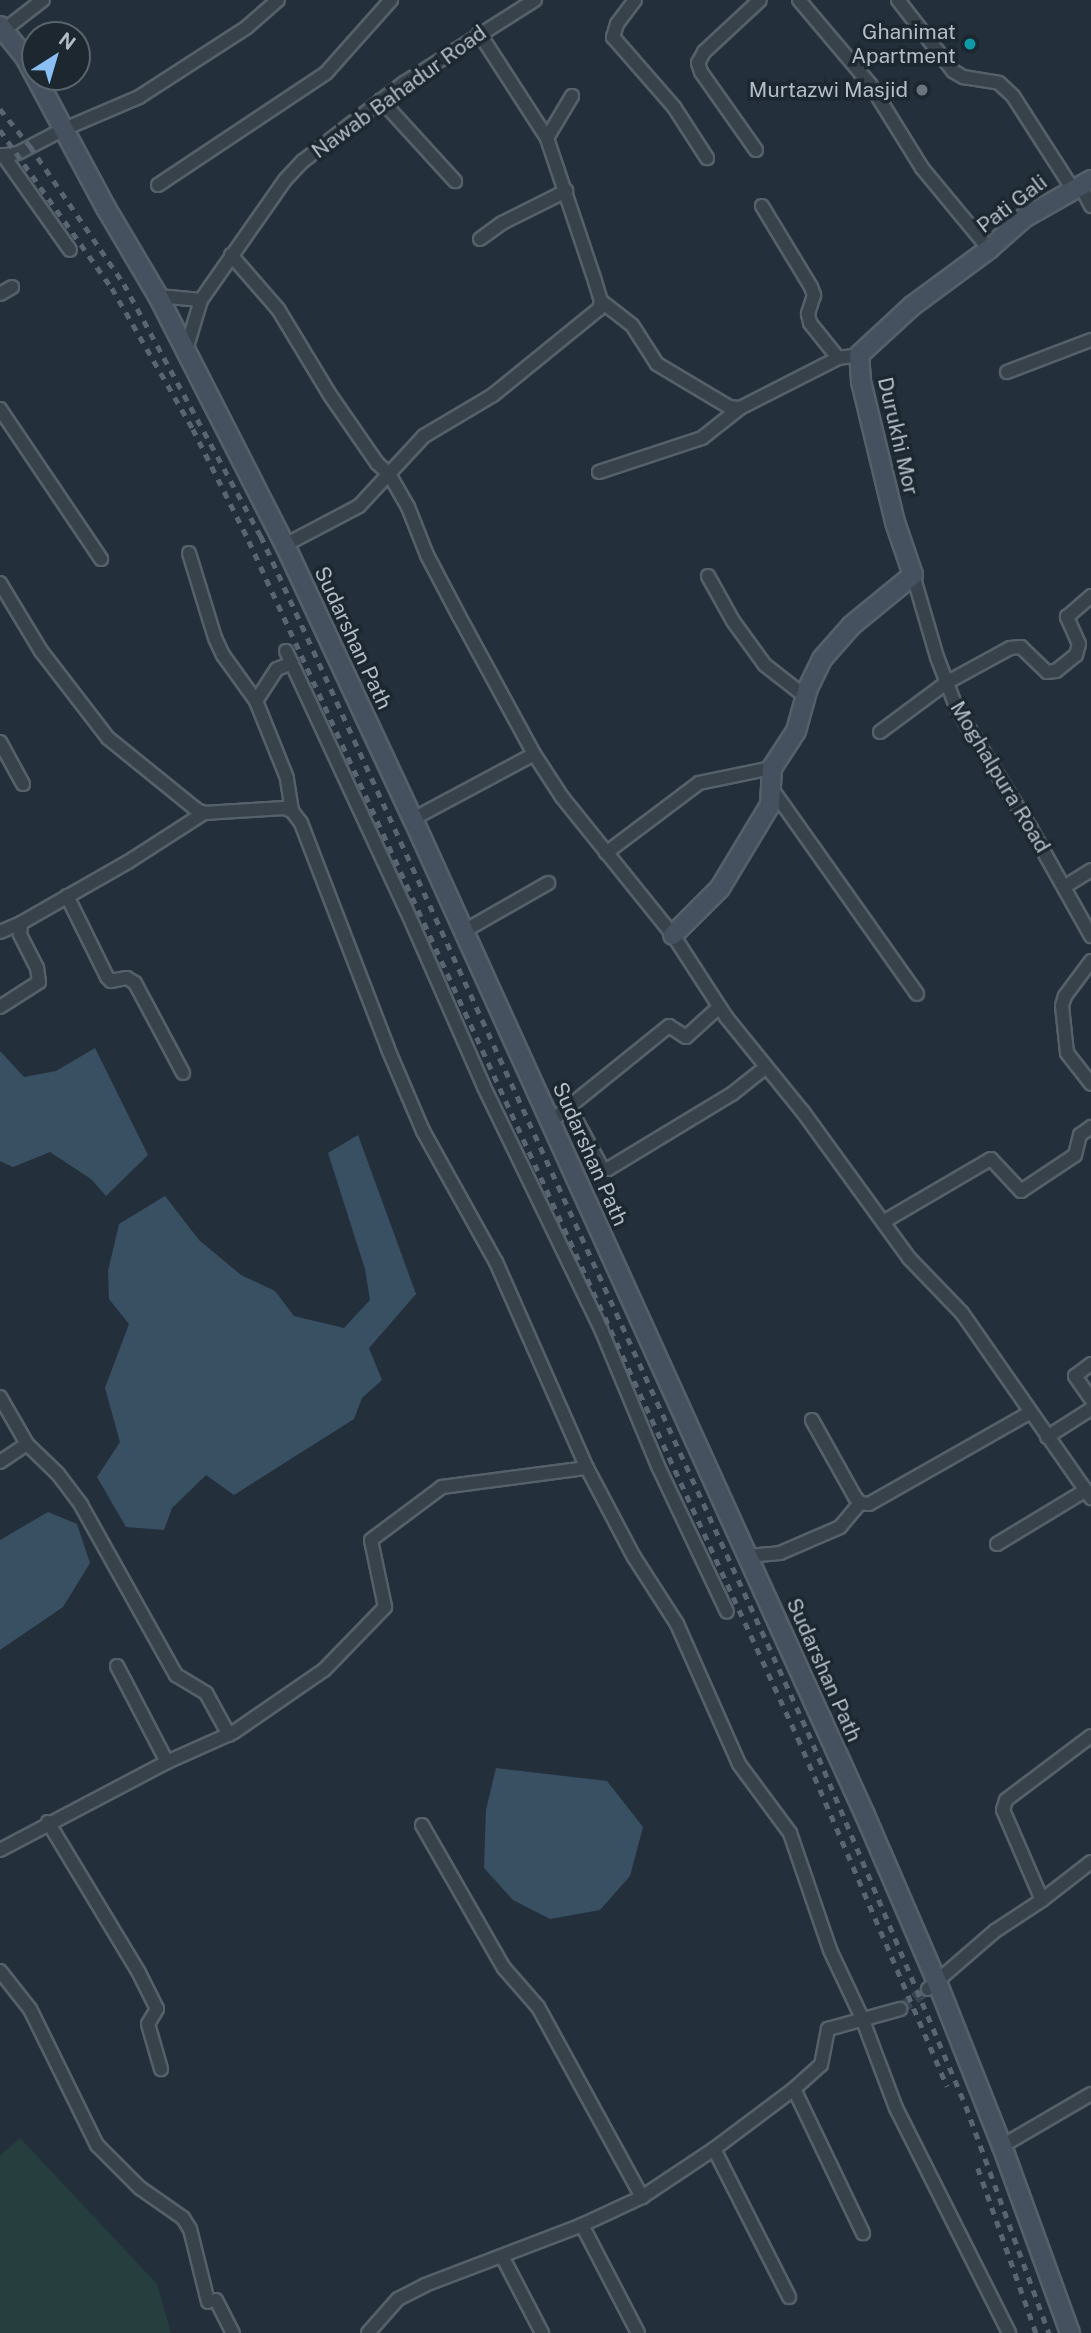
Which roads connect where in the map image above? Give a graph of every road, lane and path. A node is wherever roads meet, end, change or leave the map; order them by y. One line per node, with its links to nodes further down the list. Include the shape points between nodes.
1 (43, 0): 9 (street)
2 (278, 0): 13 (street, via 247,27 155,87)
3 (391, 0): 19 (street, via 326,73)
4 (535, 0): 10 (street, Nawab Bahadur Road)
5 (635, 0): 17 (street, via 613,37 674,107)
6 (760, 0): 15 (street, via 698,63)
7 (799, 0): 25 (street, via 870,84 922,167)
8 (898, 0): 20 (street, via 953,71 999,83 1013,96)
9 (2, 28): 13 (main road, Sudarshan Path, via 25,57)
10 (479, 33): 12 (street, Nawab Bahadur Road); 14 (street)
11 (572, 96): 14 (street)
12 (382, 100): 18 (street); 27 (street, Nawab Bahadur Road, via 329,139 285,180)
13 (62, 130): 16 (street, via 18,153); 31 (main road, Sudarshan Path)
14 (547, 138): 21 (street)
15 (757, 150)
16 (1, 156): 26 (street)
17 (707, 158)
18 (455, 181)
19 (158, 185)
20 (1081, 185): 23 (street); 25 (main road, Pati Gali, via 1024,219)
21 (566, 191): 24 (street); 33 (street)
22 (762, 206): 37 (street, via 811,287 810,323)
23 (1091, 206)
24 (480, 239)
25 (989, 249): 28 (main road, Pati Gali)
26 (70, 250)
27 (231, 255): 32 (street, Nawab Bahadur Road); 42 (street, via 278,309 330,395)
28 (964, 269): 36 (main road, Durukhi Mor, via 912,306)
29 (12, 287): 30 (street)
30 (0, 294)
31 (158, 296): 32 (street); 35 (main road, Sudarshan Path)
32 (201, 300): 35 (street, Nawab Bahadur Road)
33 (601, 300): 39 (street, via 632,325 657,364 729,407); 42 (street, via 590,319 493,395 424,436)
34 (1091, 340): 38 (street)
35 (186, 350): 43 (main road, Sudarshan Path)
36 (859, 355): 37 (street); 46 (main road, Durukhi Mor, via 861,381 895,522)
37 (838, 358): 39 (street)
38 (1007, 372)
39 (740, 408): 41 (street, via 702,439)
40 (0, 409): 45 (street)
41 (599, 472)
42 (389, 474): 43 (street, via 348,514); 55 (street, via 408,506 427,555)
43 (285, 545): 61 (main road, Sudarshan Path)
44 (189, 553): 52 (street, via 215,638)
45 (101, 559)
46 (913, 575): 50 (street, Moghalpura Road); 51 (main road, via 839,637 822,659)
47 (708, 576): 51 (street, via 765,665)
48 (0, 583): 60 (street, via 41,651 108,738)
49 (1091, 596): 50 (street, via 1067,617 1079,644 1076,655 1056,671 1047,672 1021,647 1010,648)
50 (946, 683): 53 (street); 65 (street, Moghalpura Road)
51 (806, 697): 56 (main road, via 796,731)
52 (256, 701): 59 (street, via 287,778); 99 (street, via 289,657)
53 (880, 732)
54 (0, 742): 57 (street)
55 (534, 754): 61 (street); 62 (street)
56 (772, 768): 58 (main road); 62 (street, via 699,783)
57 (23, 784)
58 (772, 789): 71 (main road, via 771,805 720,888); 73 (street)
59 (292, 811): 60 (street); 94 (street, via 301,823 423,1131 510,1289)
60 (204, 813): 66 (street)
61 (413, 819): 69 (main road, Sudarshan Path)
62 (606, 853): 71 (street)
63 (1091, 870): 65 (street)
64 (548, 883): 69 (street)
65 (1064, 887): 70 (street, Moghalpura Road)
66 (67, 897): 67 (street); 77 (street, via 107,977 115,982 127,978 135,984)
67 (21, 923): 68 (street); 74 (street, via 20,934 39,982)
68 (0, 932)
69 (464, 932): 80 (main road, Sudarshan Path)
70 (1090, 934)
71 (673, 935): 75 (street)
72 (1091, 961): 78 (street, via 1062,1006 1067,1053)
73 (917, 994)
74 (0, 1007)
75 (719, 1007): 76 (street); 79 (street, via 686,1037 669,1026)
76 (766, 1067): 82 (street, via 732,1094 608,1169 602,1167); 84 (street)
77 (183, 1073)
78 (1091, 1084)
79 (569, 1107): 80 (street); 82 (street)
80 (550, 1122): 83 (main road, Sudarshan Path)
81 (1091, 1127): 84 (street, via 1080,1135 1074,1155 1021,1191 991,1159)
82 (588, 1142): 83 (street)
83 (567, 1158): 98 (main road, Sudarshan Path)
84 (883, 1222): 89 (street, via 909,1258 962,1313)
85 (1091, 1364): 87 (street, via 1075,1376)
86 (0, 1397): 92 (street)
87 (1091, 1399)
88 (1091, 1409): 91 (street)
89 (1029, 1413): 91 (street); 96 (street, via 886,1495 869,1504)
90 (812, 1420): 96 (street)
91 (1047, 1437): 95 (street)
92 (27, 1444): 93 (street); 101 (street, via 71,1490 176,1675 206,1693)
93 (0, 1462)
94 (587, 1468): 101 (street, via 442,1487 374,1537 370,1544 385,1599 380,1614 324,1670); 112 (street, via 634,1557 677,1624 740,1764 790,1833 834,1961)
95 (1088, 1494): 97 (street)
96 (860, 1503): 98 (street, via 840,1527 780,1553)
97 (997, 1544)
98 (747, 1556): 110 (main road, Sudarshan Path)
99 (727, 1612)
100 (117, 1666): 103 (street)
101 (229, 1735): 103 (street)
102 (1091, 1736): 108 (street, via 1006,1800 1003,1810)
103 (167, 1762): 104 (street)
104 (48, 1822): 106 (street); 113 (street, via 157,2009 148,2024)
105 (422, 1825): 118 (street, via 504,1968 538,2007)
106 (0, 1850)
107 (1091, 1862): 108 (street)
108 (1042, 1900): 110 (street, via 995,1931)
109 (0, 1971): 123 (street, via 30,2010 97,2145 140,2188 183,2218 212,2301)
110 (932, 1986): 116 (main road, Sudarshan Path)
111 (900, 2009): 112 (street)
112 (862, 2018): 114 (street, via 828,2029 821,2064); 127 (street, via 896,2108)
113 (161, 2069)
114 (794, 2089): 117 (street); 120 (street)
115 (1091, 2094): 116 (street)
116 (1002, 2147): 128 (main road, Sudarshan Path)
117 (714, 2149): 118 (street); 122 (street)
118 (642, 2197): 119 (street)
119 (582, 2225): 121 (street); 126 (street)
120 (863, 2234)
121 (502, 2256): 124 (street, via 398,2299); 125 (street)
122 (789, 2297)
123 (233, 2333)
124 (368, 2333)
125 (542, 2333)
126 (638, 2333)
127 (1009, 2333)
128 (1070, 2333)

